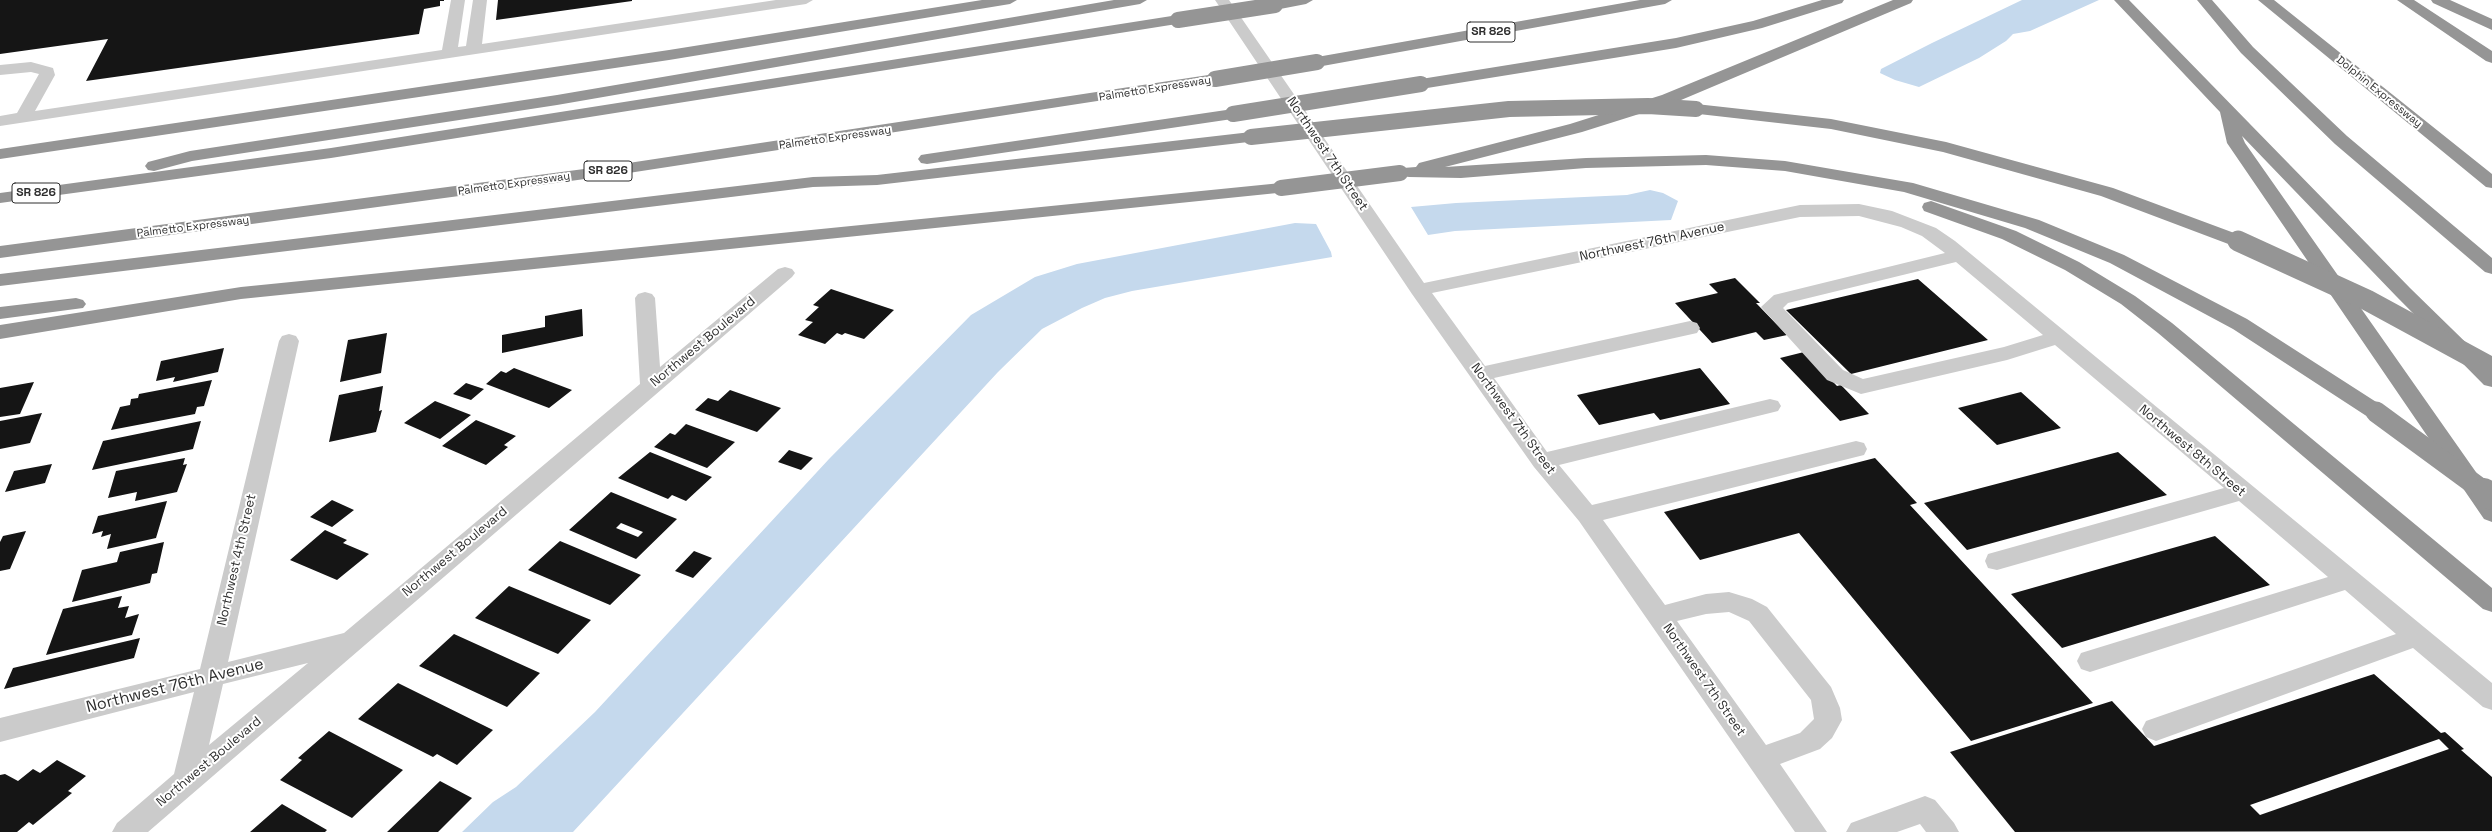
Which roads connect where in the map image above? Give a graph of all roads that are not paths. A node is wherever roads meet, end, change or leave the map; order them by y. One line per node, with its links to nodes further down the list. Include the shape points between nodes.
1 (458, 0): 19 (street)
2 (469, 0): 19 (street)
3 (480, 0): 19 (street)
4 (489, 0): 19 (street)
5 (806, 0): 19 (street)
6 (1010, 0): 25 (highway, via 669,55)
7 (1140, 0): 30 (highway, via 549,101 190,156)
8 (1222, 0): 38 (street, Northwest 7th Street)
9 (1306, 0): 30 (highway, SR 826, bridge, via 487,130)
10 (1665, 0): 33 (highway, Palmetto Expressway / SR 826, bridge, via 1215,79 653,165)
11 (1837, 0): 28 (highway, bridge, via 1723,33 1619,54 881,166)
12 (1906, 0): 27 (highway, via 1668,99 1576,128)
13 (2204, 0): 35 (highway, via 2247,50 2341,140)
14 (2265, 0): 29 (highway, Dolphin Expressway)
15 (2404, 0): 20 (highway)
16 (2438, 0): 18 (highway)
17 (2126, 5): 22 (highway)
18 (2492, 25)
19 (467, 52): 23 (street)
20 (2492, 58)
21 (0, 70): 23 (street, via 31,67 47,70 48,75)
22 (2226, 109): 48 (highway); 55 (highway, via 2236,143)
23 (24, 117): 24 (street)
24 (0, 120)
25 (0, 153)
26 (1741, 162): 27 (highway, via 1637,160 1461,173); 54 (highway, bridge, via 1825,172 1907,187 1990,210 2117,258 2199,300 2288,353 2376,412); 59 (highway, via 1917,203 2009,235 2072,266 2128,300 2165,328)
27 (1405, 173): 39 (highway, bridge, via 1281,188)
28 (812, 182): 37 (highway); 46 (highway, bridge, via 877,180 1509,108 1640,106 1794,119 1946,147 2107,192 2238,241 2367,300)
29 (2492, 183)
30 (72, 188): 31 (highway, SR 826)
31 (0, 198)
32 (1885, 215): 34 (street, Northwest 8th Street, via 1929,232); 38 (street, Northwest 76th Avenue, via 1836,209 1800,211)
33 (0, 252)
34 (1958, 255): 44 (street, Northwest 8th Street); 44 (street, via 1781,299 1771,307 1835,375 1861,387 2006,353)
35 (2492, 268)
36 (785, 273): 49 (street, Northwest Boulevard)
37 (0, 280)
38 (1419, 290): 47 (street, Northwest 7th Street)
39 (241, 293): 41 (highway, via 185,291); 43 (highway)
40 (645, 298): 49 (street)
41 (0, 313)
42 (1690, 328): 47 (street)
43 (0, 332)
44 (2057, 338): 53 (street, Northwest 8th Street)
45 (289, 341): 64 (street, Northwest 4th Street)
46 (2492, 368)
47 (1481, 374): 52 (street, Northwest 7th Street)
48 (2492, 380)
49 (651, 386): 62 (street, Northwest Boulevard)
50 (1770, 406): 52 (street)
51 (1856, 449): 56 (street)
52 (1542, 461): 56 (street, Northwest 7th Street)
53 (2241, 492): 57 (street); 58 (street, Northwest 8th Street)
54 (2492, 497)
55 (2492, 513)
56 (1587, 515): 60 (street, Northwest 7th Street)
57 (1997, 561)
58 (2348, 580): 61 (street, Northwest 8th Street); 63 (street)
59 (2492, 602)
60 (1659, 616): 68 (street, Northwest 7th Street); 68 (street, via 1706,604 1729,602 1743,606 1758,614 1822,695 1828,720 1822,730 1810,741)
61 (2416, 637): 65 (street, Northwest 8th Street); 66 (street)
62 (350, 642): 64 (street, Northwest 76th Avenue); 69 (street, Northwest Boulevard)
63 (2090, 661)
64 (210, 678): 67 (street, Northwest 76th Avenue); 69 (street, Northwest 4th Street)
65 (2492, 699)
66 (2156, 729)
67 (0, 730)
68 (1760, 759): 71 (street, Northwest 7th Street)
69 (187, 781): 70 (street, Northwest Boulevard)
70 (126, 832)
71 (1812, 832)
72 (1861, 832): 73 (street, via 1925,809)
73 (1944, 832)

